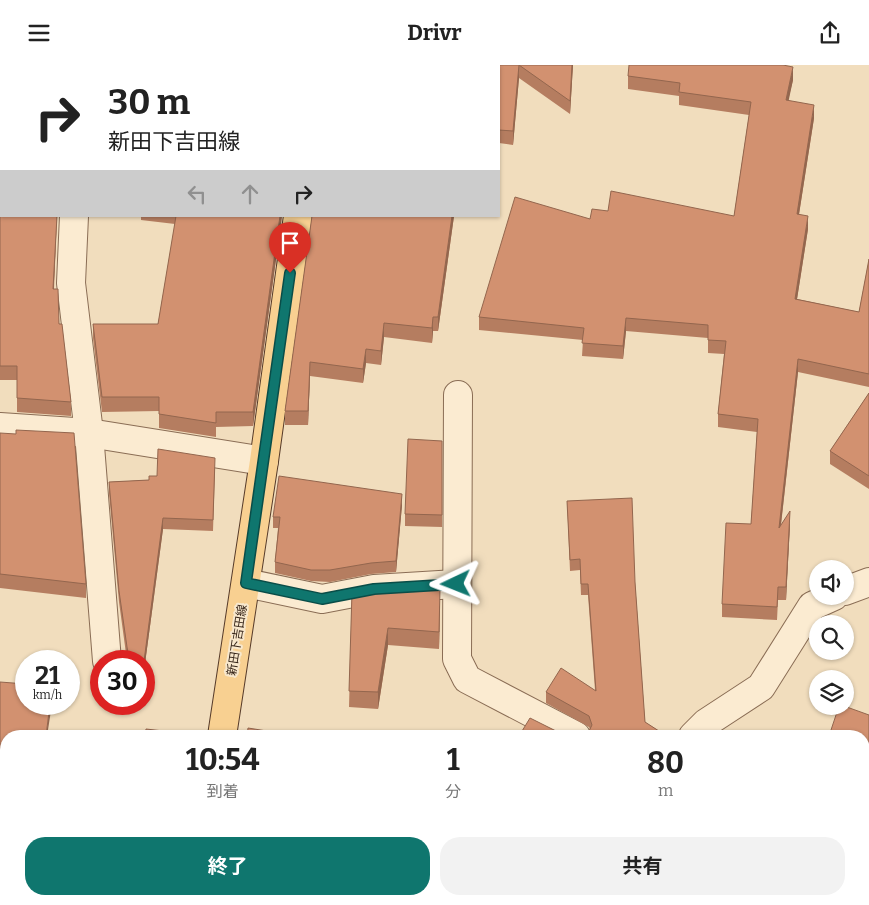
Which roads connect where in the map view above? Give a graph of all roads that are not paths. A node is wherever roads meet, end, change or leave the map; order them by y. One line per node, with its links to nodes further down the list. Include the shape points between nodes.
1 (74, 217): 5 (street, via 71,283)
2 (298, 217): 6 (main road, 新田下吉田線)
3 (458, 395): 9 (street)
4 (0, 427): 5 (street)
5 (88, 433): 6 (street); 12 (street)
6 (264, 461): 8 (main road, 新田下吉田線)
7 (869, 582): 10 (street)
8 (246, 583): 9 (street, via 322,599 374,589); 13 (main road, 新田下吉田線)
9 (456, 584): 14 (street, via 457,659 467,679)
10 (854, 588)
11 (814, 605): 15 (street, via 762,687)
12 (106, 650)
13 (223, 730)
14 (565, 730)
15 (700, 730)

